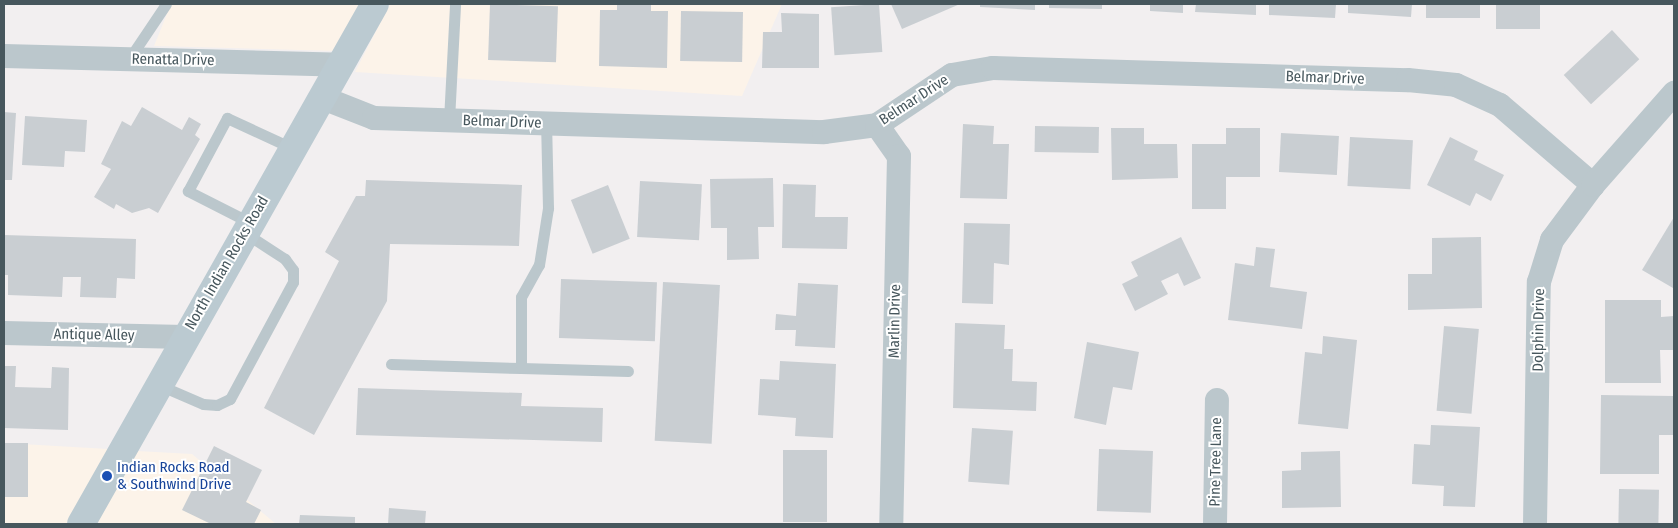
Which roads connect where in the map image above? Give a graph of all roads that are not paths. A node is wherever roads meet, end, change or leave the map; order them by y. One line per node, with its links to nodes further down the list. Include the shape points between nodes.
1 (166, 4): 5 (lane)
2 (455, 4): 9 (lane)
3 (369, 6): 6 (street, North Indian Rocks Road)
4 (4, 56): 5 (street, Renatta Drive)
5 (129, 59): 6 (street, Renatta Drive)
6 (342, 65): 8 (street, North Indian Rocks Road)
7 (1674, 93): 13 (street, Dolphin Drive)
8 (323, 98): 9 (street, Belmar Drive, via 374,118); 12 (street, North Indian Rocks Road)
9 (448, 120): 10 (street, Belmar Drive)
10 (546, 123): 11 (street, Belmar Drive, via 824,132); 18 (lane, via 548,208 539,265 521,297)
11 (877, 125): 13 (street, Belmar Drive, via 952,75 993,68 1408,80 1456,85 1500,105); 23 (street, Marlin Drive, via 899,156)
12 (294, 149): 14 (street, North Indian Rocks Road); 14 (lane, via 227,118 188,191)
13 (1593, 185): 25 (street, Dolphin Drive, via 1557,232 1539,282)
14 (248, 228): 16 (street, North Indian Rocks Road); 20 (lane, via 285,260 293,270 293,282 230,399 217,405 202,404)
15 (4, 333): 16 (street, Antique Alley)
16 (185, 336): 20 (street, North Indian Rocks Road)
17 (391, 364): 18 (lane)
18 (521, 368): 19 (lane)
19 (628, 371)
20 (159, 385): 22 (street, North Indian Rocks Road)
21 (1217, 400): 24 (street, Pine Tree Lane)
22 (81, 524)
23 (891, 524)
24 (1215, 524)
25 (1535, 524)

